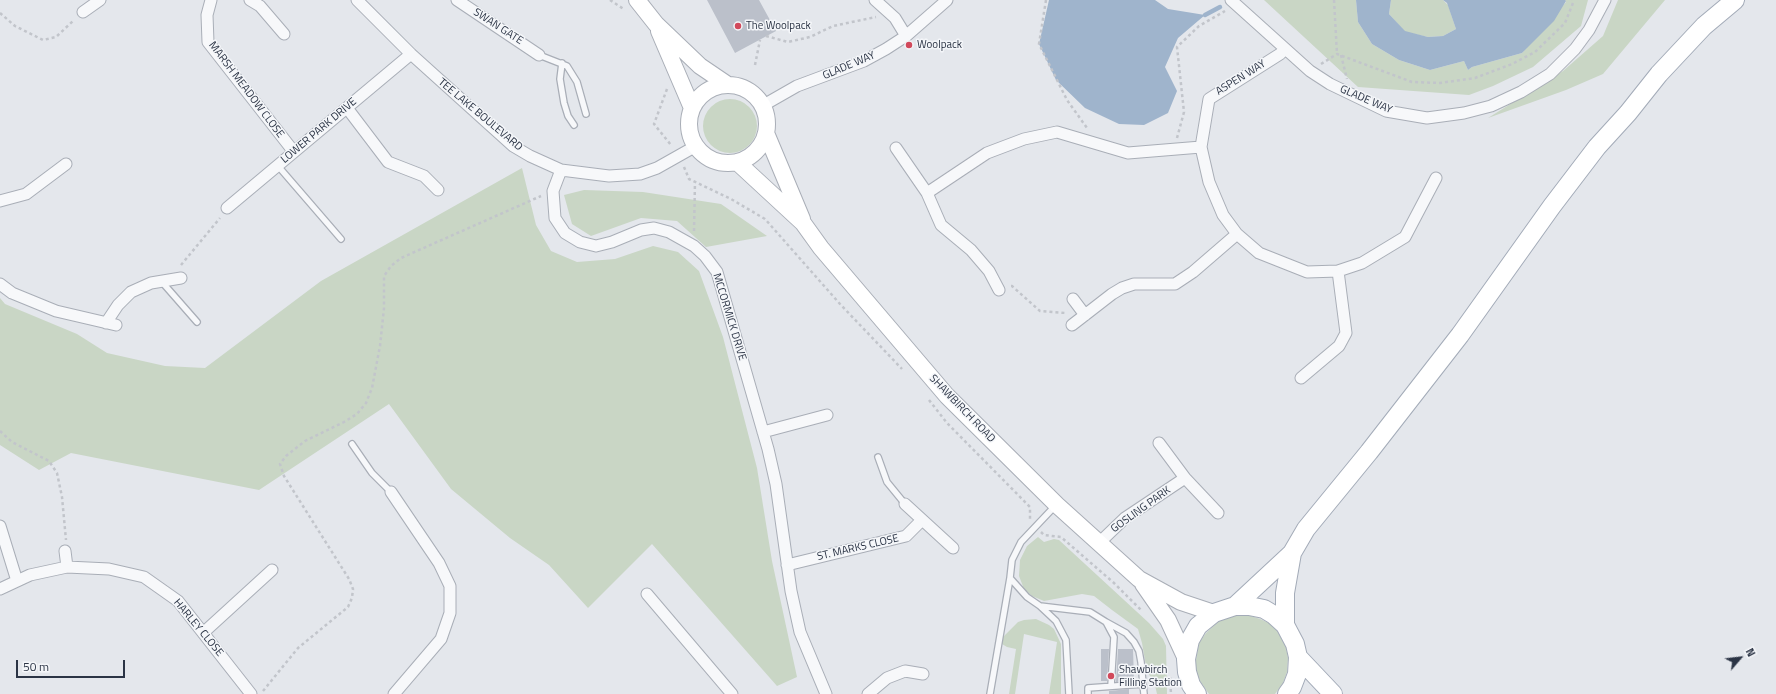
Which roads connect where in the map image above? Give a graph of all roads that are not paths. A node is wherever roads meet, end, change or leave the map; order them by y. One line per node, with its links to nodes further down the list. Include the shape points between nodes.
1 (100, 0): 12 (street)
2 (211, 0): 30 (street, MARSH MEADOW CLOSE, via 208,42)
3 (250, 0): 14 (street, via 260,6)
4 (357, 0): 17 (street, TEE LAKE BOULEVARD)
5 (457, 0): 18 (street, SWAN GATE)
6 (876, 0): 15 (street, via 895,18)
7 (947, 0): 15 (street, GLADE WAY)
8 (1605, 0): 16 (street, GLADE WAY, via 1589,30 1575,49 1550,74 1521,92 1490,106 1464,113 1427,118 1386,111 1330,84 1310,71)
9 (1735, 0): 66 (main road, via 1704,26 1597,147 1460,335 1306,529)
10 (1234, 2): 16 (street, GLADE WAY)
11 (633, 6): 13 (main road)
12 (83, 12)
13 (656, 24): 20 (main road, via 700,66); 23 (main road)
14 (284, 34)
15 (906, 36): 21 (street, GLADE WAY, via 864,61 797,86)
16 (1285, 49): 28 (street, ASPEN WAY, via 1209,99)
17 (411, 54): 22 (street, LOWER PARK DRIVE); 34 (street, TEE LAKE BOULEVARD, via 514,146)
18 (539, 55): 19 (lane)
19 (562, 63): 24 (lane, via 567,66 577,82); 25 (lane, via 560,79 563,97 568,116)
20 (728, 85): 21 (main road, via 748,91); 23 (main road, via 717,86 707,91 698,98)
21 (762, 106): 26 (main road, via 767,124)
22 (347, 108): 30 (street, LOWER PARK DRIVE); 36 (street, via 388,162 424,176)
23 (692, 108): 27 (main road, via 690,134)
24 (586, 114)
25 (574, 125)
26 (766, 133): 31 (main road, via 756,151); 40 (main road, SHAWBIRCH ROAD)
27 (696, 146): 31 (main road, via 714,160); 34 (street, TEE LAKE BOULEVARD, via 657,168 640,174 609,176)
28 (1201, 147): 37 (street, via 1128,153 1057,132 1024,139 987,152); 41 (street, ASPEN WAY, via 1209,182 1223,215)
29 (896, 148): 37 (street)
30 (294, 152): 33 (street, LOWER PARK DRIVE)
31 (737, 162): 40 (main road, SHAWBIRCH ROAD)
32 (66, 164): 38 (street, via 26,194)
33 (278, 166): 39 (street, LOWER PARK DRIVE); 42 (lane)
34 (561, 170): 52 (street, MCCORMICK DRIVE, via 553,192 555,218 565,233 580,242 596,246 654,228 669,232 694,246 705,256 716,272)
35 (1436, 178): 43 (street, ASPEN WAY, via 1405,237 1362,263)
36 (438, 190)
37 (927, 193): 47 (street, via 941,225 971,250 989,271)
38 (0, 200)
39 (227, 208)
40 (803, 223): 59 (main road, SHAWBIRCH ROAD, via 821,248 947,396)
41 (1237, 234): 43 (street, ASPEN WAY, via 1260,253 1307,272); 49 (street, via 1193,272 1174,284 1134,284 1122,288 1079,307)
42 (341, 239)
43 (1338, 271): 50 (street, via 1346,333 1339,346)
44 (181, 278): 45 (street)
45 (162, 281): 46 (street, via 131,292 118,305 111,324 56,311 12,293); 48 (lane)
46 (0, 284)
47 (999, 290)
48 (197, 322)
49 (1072, 325)
50 (1301, 378)
51 (827, 415): 52 (street)
52 (763, 432): 67 (street, MCCORMICK DRIVE, via 776,484)
53 (1159, 443): 56 (street)
54 (352, 444): 57 (lane, via 372,473)
55 (878, 457): 58 (lane, via 887,482)
56 (1185, 478): 60 (street); 63 (street, GOSLING PARK, via 1125,518)
57 (391, 492): 88 (street, via 439,563 450,586 450,613 441,639)
58 (905, 504): 61 (street)
59 (1057, 505): 63 (main road, SHAWBIRCH ROAD); 70 (lane, via 1021,542 1012,560)
60 (1218, 513)
61 (922, 520): 64 (street); 67 (street, ST. MARKS CLOSE, via 906,536)
62 (0, 526): 72 (street)
63 (1099, 544): 71 (main road, SHAWBIRCH ROAD)
64 (953, 548)
65 (65, 551): 68 (street)
66 (1292, 553): 76 (main road); 79 (main road, via 1285,593)
67 (787, 564): 90 (street, MCCORMICK DRIVE, via 800,632)
68 (68, 568): 72 (street, HARLEY CLOSE, via 30,575); 80 (street, HARLEY CLOSE, via 109,569 144,577 178,601)
69 (272, 570): 80 (street)
70 (1010, 578): 75 (lane, via 1027,597); 92 (lane)
71 (1139, 579): 77 (main road, SHAWBIRCH ROAD, via 1181,602); 82 (main road, SHAWBIRCH ROAD, via 1168,620)
72 (16, 581): 73 (street, HARLEY CLOSE)
73 (0, 589)
74 (647, 594): 89 (street)
75 (1040, 606): 78 (lane, via 1090,612); 93 (lane, via 1056,621 1066,640)
76 (1235, 606): 77 (main road); 79 (main road, via 1264,609)
77 (1214, 612): 82 (main road, via 1198,626 1190,640)
78 (1106, 622): 84 (lane, via 1126,633 1134,642 1140,656); 85 (lane, via 1114,637)
79 (1285, 625): 81 (main road, via 1295,644)
80 (203, 633): 87 (street, HARLEY CLOSE)
81 (1298, 657): 96 (main road, via 1297,674); 97 (main road)
82 (1186, 659): 86 (main road)
83 (923, 674): 91 (street, via 905,671 888,678)
84 (1143, 684): 85 (lane); 95 (lane)
85 (1111, 686): 94 (lane, via 1088,688)
86 (1193, 691)
87 (251, 694)
88 (394, 694)
89 (732, 694)
90 (826, 694)
91 (868, 694)
92 (990, 694)
93 (1069, 694)
94 (1088, 694)
95 (1144, 694)
96 (1287, 694)
97 (1333, 694)

